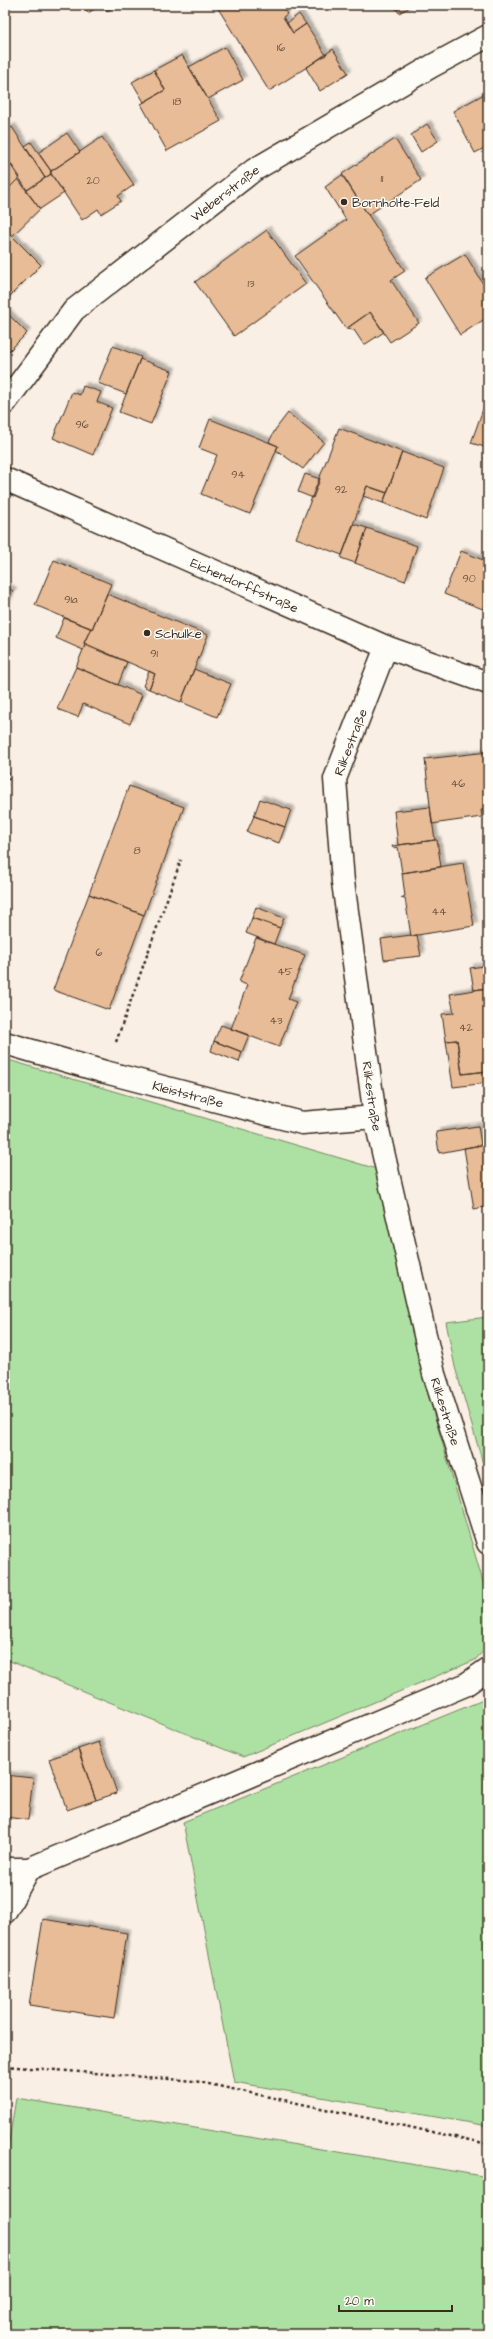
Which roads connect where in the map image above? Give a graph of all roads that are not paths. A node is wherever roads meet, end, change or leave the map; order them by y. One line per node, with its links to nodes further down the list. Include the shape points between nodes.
1 (488, 36): 2 (street, Weberstraße, via 254,170 74,310)
2 (5, 403)
3 (5, 479): 4 (street, Eichendorffstraße)
4 (386, 647): 5 (street, Eichendorffstraße); 7 (street, Rilkestraße, via 335,779 343,882)
5 (488, 683)
6 (5, 1043): 7 (street, Kleiststraße, via 302,1123)
7 (375, 1117): 8 (street, Rilkestraße, via 434,1374)
8 (488, 1543)
9 (488, 1669): 11 (street, via 465,1685)
10 (5, 1869): 11 (street)
11 (29, 1869): 12 (street)
12 (5, 1912)

